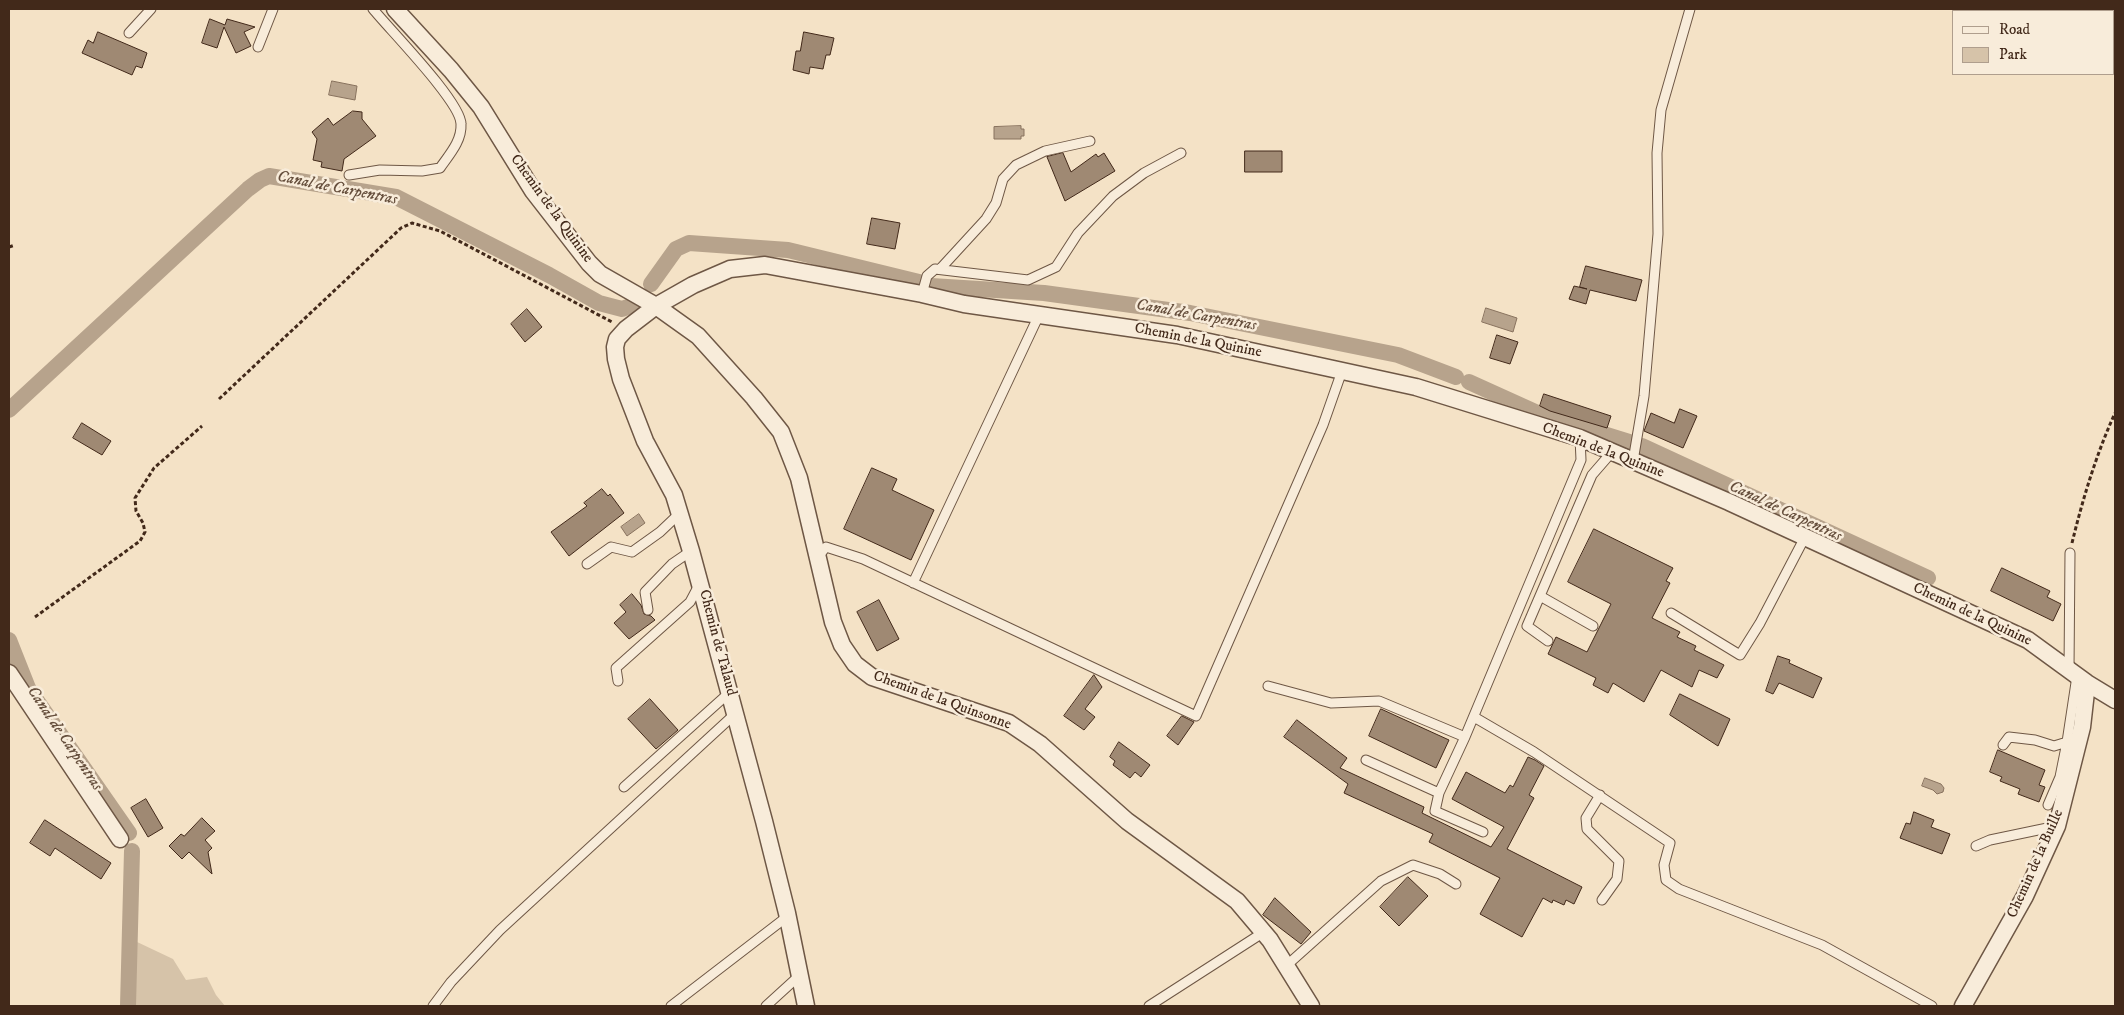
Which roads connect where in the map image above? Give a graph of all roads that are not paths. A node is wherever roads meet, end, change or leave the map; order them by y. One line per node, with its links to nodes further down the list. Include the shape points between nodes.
1 (151, 9): 6 (lane)
2 (273, 9): 7 (lane)
3 (373, 9): 10 (lane, via 451,102 462,122 460,138 440,168 380,170)
4 (395, 9): 13 (street, Chemin de la Quinine, via 452,70 481,107 534,190 588,263 600,274)
5 (1690, 9): 18 (lane, via 1660,110 1658,234 1644,396)
6 (129, 33)
7 (258, 47)
8 (1090, 141): 11 (lane, via 1045,151 1016,165 1003,179 996,203 986,219)
9 (1181, 153): 11 (lane, via 1144,173 1113,196 1078,234 1056,267 1028,280)
10 (349, 175)
11 (941, 268): 12 (lane, via 930,271)
12 (922, 294): 13 (street, Chemin de la Quinine, via 765,265 730,268); 14 (street, Chemin de la Quinine)
13 (656, 306): 19 (street, Chemin de Talaud, via 626,329 614,347 621,379 645,441); 23 (street, Chemin de la Quinsonne, via 698,336 781,432 799,478)
14 (1039, 315): 15 (street, Chemin de la Quinine, via 1177,335); 26 (lane)
15 (1342, 371): 16 (street, Chemin de la Quinine, via 1416,387); 26 (lane, via 1323,425 1196,716)
16 (1580, 438): 17 (street, Chemin de la Quinine); 39 (lane, via 1581,460)
17 (1612, 452): 18 (street, Chemin de la Quinine); 27 (lane, via 1592,475)
18 (1633, 461): 20 (street, Chemin de la Quinine)
19 (680, 513): 21 (street, Chemin de Talaud); 24 (lane, via 632,552 611,547)
20 (1805, 537): 29 (lane, via 1740,655); 33 (street, Chemin de la Quinine, via 2028,640)
21 (691, 551): 25 (street, Chemin de Talaud); 28 (lane, via 672,564 644,592)
22 (2070, 553): 33 (lane)
23 (818, 557): 26 (lane, via 826,547 863,559); 55 (street, Chemin de la Quinsonne, via 833,622 842,646 855,664 872,677 1017,728 1040,744 1127,821 1237,901)
24 (587, 564)
25 (701, 583): 34 (lane, via 690,602 616,668); 36 (street, Chemin de Talaud)
26 (913, 583)
27 (1540, 596): 30 (lane); 31 (lane, via 1527,626)
28 (648, 610)
29 (1671, 613)
30 (1593, 626)
31 (1548, 641)
32 (9, 673): 50 (street)
33 (2078, 676): 37 (street, Chemin de la Quinine); 41 (lane); 48 (street, Chemin de la Buille, via 2082,727)
34 (618, 681)
35 (1268, 686): 40 (lane, via 1331,703 1379,701)
36 (730, 692): 38 (street, Chemin de Talaud); 44 (lane)
37 (2115, 700)
38 (736, 713): 54 (street, Chemin de Talaud); 58 (lane, via 500,930)
39 (1474, 717): 40 (lane); 46 (lane)
40 (1465, 737): 45 (lane)
41 (2067, 742): 42 (lane, via 2054,746 2009,737); 47 (lane, via 2060,777)
42 (2003, 745)
43 (1366, 760): 45 (lane)
44 (624, 787)
45 (1439, 793): 49 (lane, via 1435,810)
46 (1600, 795): 53 (lane, via 1586,818 1588,828 1619,861 1617,878); 64 (lane, via 1670,843 1664,865 1666,880 1679,889 1822,945)
47 (2048, 805)
48 (2057, 826): 51 (lane); 65 (street, Chemin de la Buille, via 2025,896)
49 (1482, 832)
50 (120, 839)
51 (1976, 846)
52 (1456, 884): 56 (lane, via 1440,874 1413,865 1381,880)
53 (1602, 900)
54 (788, 916): 57 (street, Chemin de Talaud); 59 (lane)
55 (1264, 932): 56 (street, Chemin de la Quinsonne); 62 (lane)
56 (1286, 966): 63 (street, Chemin de la Quinsonne)
57 (800, 975): 60 (lane); 61 (street, Chemin de Talaud)
58 (433, 1006)
59 (671, 1006)
60 (766, 1006)
61 (806, 1006)
62 (1148, 1006)
63 (1311, 1006)
64 (1932, 1006)
65 (1964, 1006)

